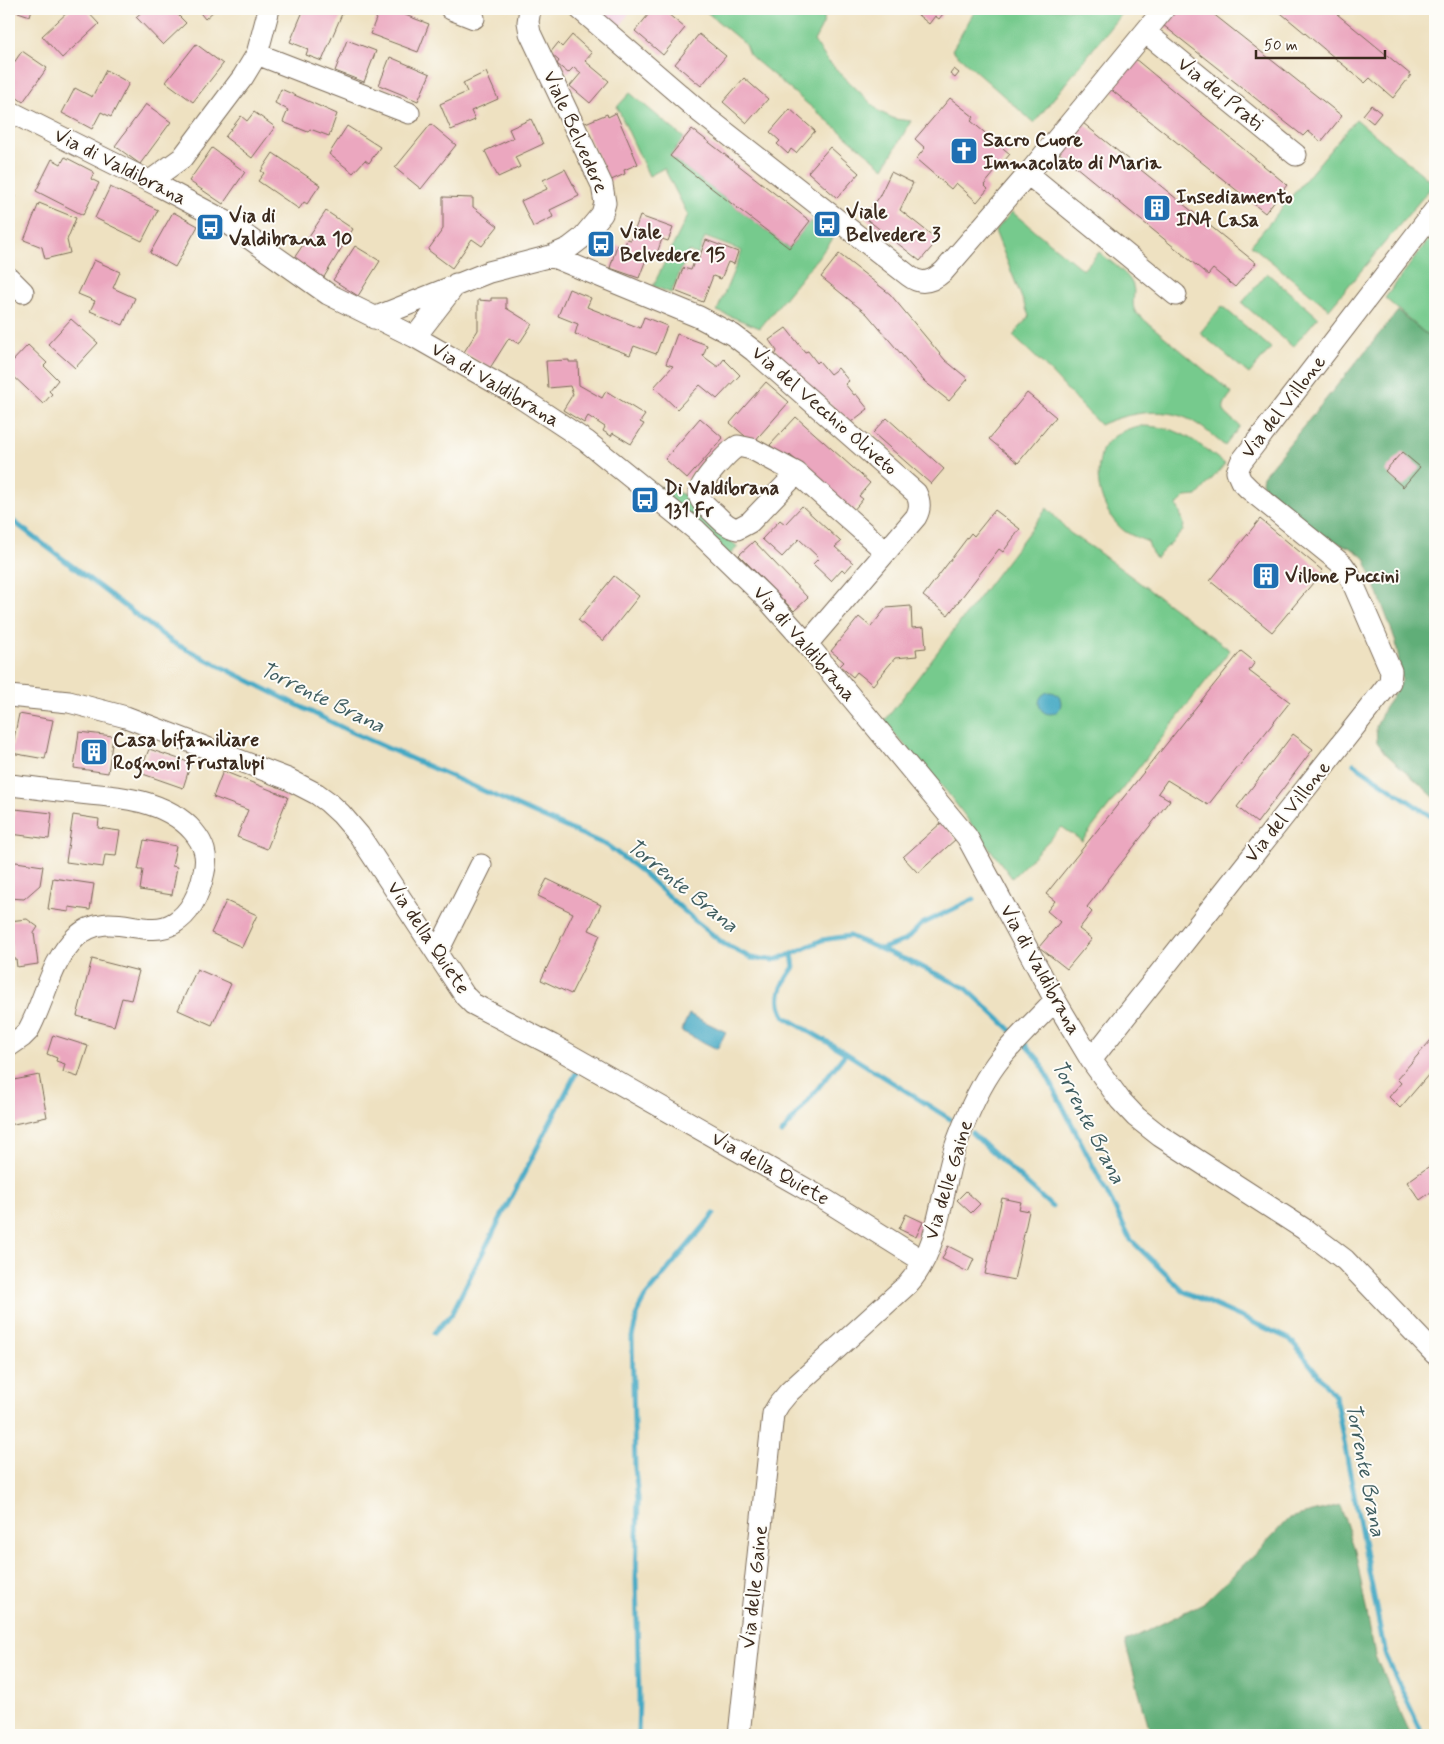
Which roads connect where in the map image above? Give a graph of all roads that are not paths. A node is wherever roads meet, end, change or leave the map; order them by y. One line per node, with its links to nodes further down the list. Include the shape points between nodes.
1 (269, 9): 8 (street)
2 (451, 9): 6 (street)
3 (530, 9): 17 (street, Viale Belvedere, via 530,33 602,185 605,203 602,214 582,238)
4 (580, 9): 13 (street, via 701,112 918,282 935,279 944,271)
5 (1164, 9): 7 (street)
6 (474, 18)
7 (1144, 32): 11 (street, Via dei Prati); 13 (street)
8 (257, 54): 10 (street); 12 (street)
9 (9, 111): 14 (street, Via di Valdibrana)
10 (409, 113)
11 (1296, 155)
12 (182, 158): 14 (street); 15 (street)
13 (1028, 174): 19 (street)
14 (150, 181): 15 (street, Via di Valdibrana)
15 (172, 193): 20 (street, Via di Valdibrana, via 225,221 328,294)
16 (1435, 210): 31 (street, Via del Villone, via 1241,462 1237,472 1249,489 1339,561 1348,572 1391,671 1391,679)
17 (551, 256): 18 (street, Viale Belvedere, via 498,269); 23 (street, Via del Vecchio Oliveto, via 699,317 733,335 912,488 919,498 919,512)
18 (456, 284): 20 (street, Viale Belvedere); 21 (street)
19 (1176, 295)
20 (374, 318): 21 (street, Via di Valdibrana)
21 (415, 337): 24 (street, Via di Valdibrana, via 545,412 619,466 696,530 766,598)
22 (796, 473): 23 (street)
23 (886, 552): 24 (street, Via del Vecchio Oliveto)
24 (807, 644): 29 (street, Via di Valdibrana, via 967,837)
25 (9, 696): 28 (street, Via della Quiete, via 69,702 126,718 288,779 317,794 356,831)
26 (9, 785): 30 (street, via 151,805 177,817 190,828 199,838 206,856 197,893 188,910 175,923 156,928 106,924 94,926 77,936 56,965 28,1031)
27 (481, 865): 28 (street)
28 (437, 953): 32 (street, Via della Quiete, via 468,1000 479,1008 552,1045 827,1201)
29 (1055, 1000): 31 (street, Via di Valdibrana); 32 (street, Via delle Gaine, via 986,1078 966,1120)
30 (9, 1046)
31 (1091, 1060): 33 (street, Via di Valdibrana, via 1120,1100 1148,1127 1304,1229 1345,1260)
32 (923, 1261): 34 (street, Via delle Gaine, via 908,1284 834,1352 790,1375 772,1392 767,1403 770,1439)
33 (1435, 1354)
34 (739, 1735)

